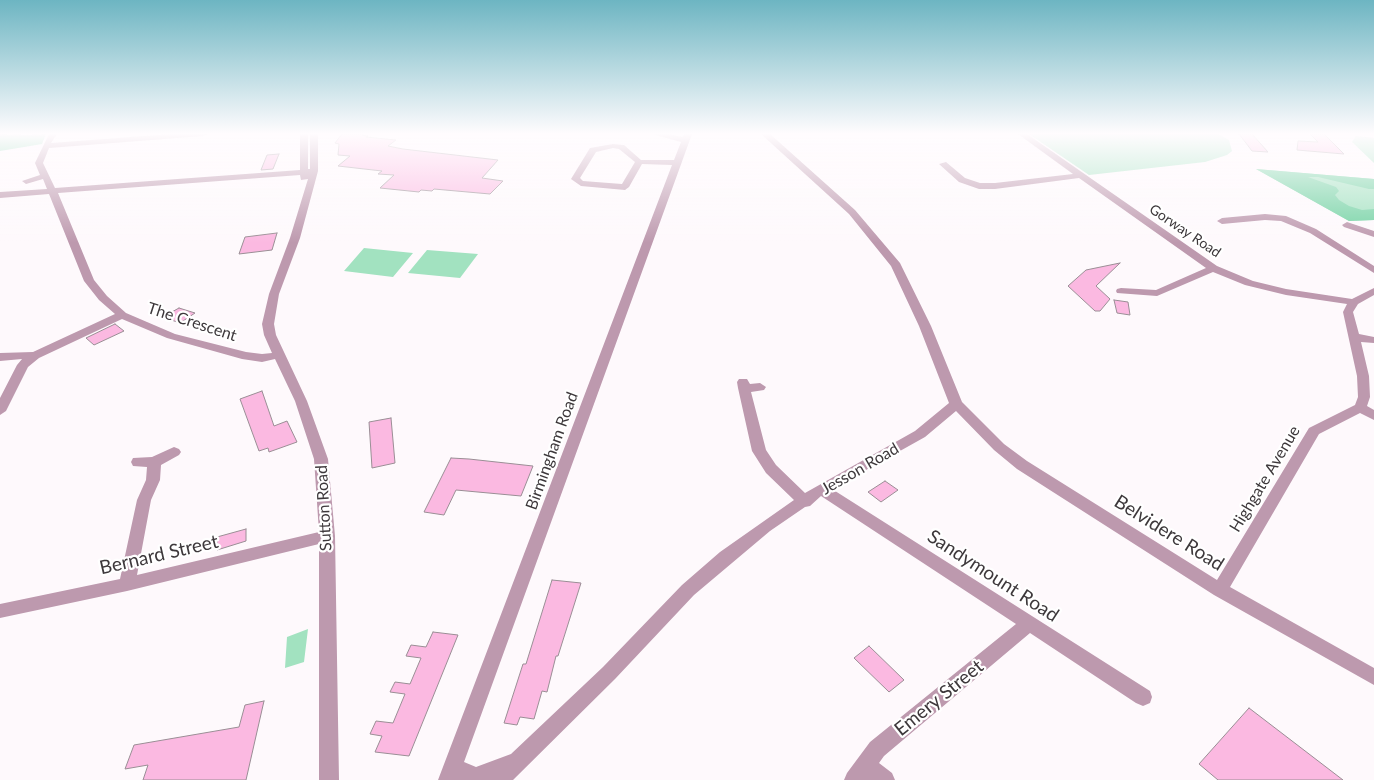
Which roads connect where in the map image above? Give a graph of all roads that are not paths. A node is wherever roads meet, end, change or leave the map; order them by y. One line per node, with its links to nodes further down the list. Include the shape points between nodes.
1 (43, 170): 11 (street, The Crescent)
2 (580, 170): 3 (street, via 575,179 581,183 618,188 625,187)
3 (634, 170)
4 (674, 170): 52 (street, Birmingham Road)
5 (804, 170): 32 (street, via 852,212 896,265)
6 (952, 170): 10 (street, via 962,180 987,186)
7 (1074, 170): 10 (street, Gorway Road)
8 (314, 171): 9 (street); 14 (street, Sutton Road)
9 (302, 172): 13 (street); 14 (street, Sutton Road)
10 (1081, 175): 19 (street, Gorway Road)
11 (46, 176): 12 (street); 13 (street, The Crescent)
12 (26, 181)
13 (53, 192): 15 (street); 24 (street, The Crescent, via 89,281)
14 (306, 193): 28 (street, Sutton Road, via 295,238 269,314 270,335)
15 (0, 195)
16 (1222, 221): 20 (street, via 1284,218 1313,231)
17 (1348, 225): 18 (street)
18 (1374, 234)
19 (1213, 268): 21 (street, via 1158,292); 23 (street, Gorway Road, via 1249,283 1286,292)
20 (1374, 270)
21 (1121, 291)
22 (1374, 291): 23 (street)
23 (1354, 302): 25 (street, via 1348,312)
24 (122, 314): 27 (street); 28 (street, The Crescent, via 171,336 228,352 262,358)
25 (1353, 336): 26 (street); 30 (street)
26 (1374, 340)
27 (35, 355): 29 (street); 34 (street, via 23,365)
28 (280, 355): 41 (street, Sutton Road, via 301,401 321,459)
29 (0, 357)
30 (1368, 377): 33 (street)
31 (760, 387): 40 (street, via 744,385 759,451 771,469)
32 (956, 404): 39 (street, Jesson Road, via 920,434); 43 (street, Belvidere Road, via 1022,466)
33 (1360, 408): 35 (street); 43 (street, Highgate Avenue, via 1314,431)
34 (0, 411)
35 (1374, 416)
36 (174, 452): 38 (street)
37 (138, 462): 38 (street)
38 (154, 462): 42 (street, via 153,480 144,500)
39 (821, 490): 40 (street, Jesson Road); 45 (street, Sandymount Road)
40 (805, 502): 48 (street, Jesson Road, via 726,556 688,590)
41 (326, 536): 42 (street, Bernard Street); 51 (street, Sutton Road)
42 (127, 584): 44 (street, Bernard Street)
43 (1220, 590): 46 (street, Belvidere Road)
44 (0, 611)
45 (1030, 623): 47 (street, Sandymount Road); 49 (street, Emery Street, via 877,749)
46 (1374, 677)
47 (1143, 697)
48 (517, 762): 50 (street, Jesson Road); 53 (street, Jesson Road)
49 (860, 772): 54 (street)
50 (472, 779): 52 (street, Jesson Road, via 463,772)
51 (329, 780)
52 (449, 780)
53 (499, 780)
54 (885, 780)

